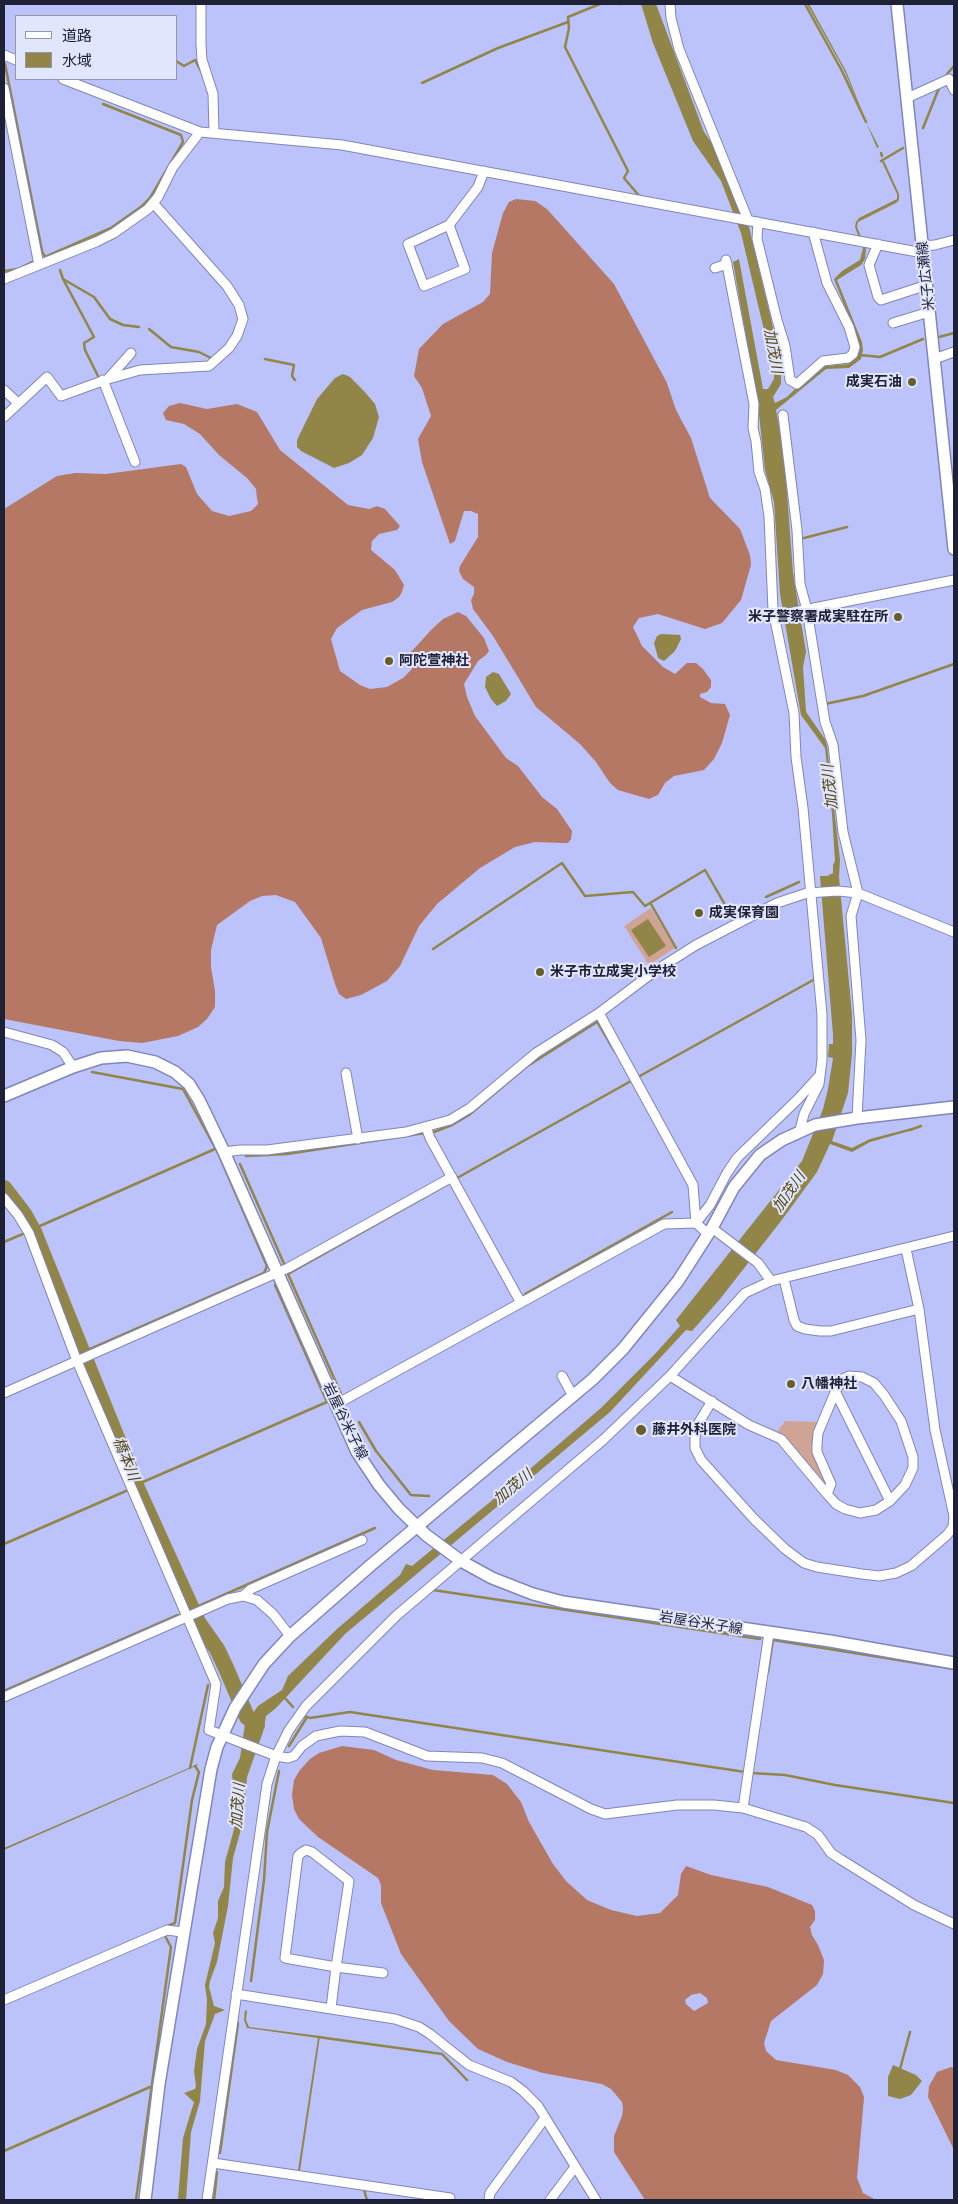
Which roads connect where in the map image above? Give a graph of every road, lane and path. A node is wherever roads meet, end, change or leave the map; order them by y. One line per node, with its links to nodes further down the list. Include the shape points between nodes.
1 (201, 4): 9 (street, via 202,60 213,94)
2 (670, 4): 12 (street, via 679,49)
3 (897, 4): 7 (main road, 米子広瀬線)
4 (66, 80): 8 (street)
5 (953, 83): 7 (street, via 949,79)
6 (4, 88): 19 (street)
7 (907, 98): 18 (main road, 米子広瀬線)
8 (200, 132): 9 (street); 11 (street, via 173,167)
9 (214, 133): 10 (street, via 342,144)
10 (484, 171): 12 (street); 14 (street, via 478,187)
11 (154, 204): 19 (street, via 114,233); 28 (street, via 227,286 239,305 243,319 230,348 209,366 140,370)
12 (748, 220): 13 (street)
13 (758, 222): 15 (street); 15 (street, via 757,239 785,346 790,380 797,384 823,361 848,358 855,347 849,327 827,283)
14 (449, 226): 14 (street, via 408,244 424,286 465,269)
15 (813, 232): 17 (street)
16 (954, 240): 18 (street)
17 (878, 244): 18 (street); 22 (street, via 869,265 881,300)
18 (923, 249): 22 (main road, 米子広瀬線)
19 (39, 266): 21 (street)
20 (715, 268): 37 (street, via 726,262 754,404 753,428 769,516)
21 (4, 279)
22 (926, 285): 23 (main road, 米子広瀬線)
23 (929, 312): 24 (street); 27 (main road, 米子広瀬線)
24 (893, 323)
25 (954, 352): 27 (street)
26 (131, 353): 28 (street)
27 (934, 359): 34 (main road, 米子広瀬線)
28 (106, 380): 30 (street, via 61,396 47,377); 33 (street)
29 (4, 390): 30 (street)
30 (18, 403): 32 (street)
31 (783, 415): 36 (street, via 792,478 800,584)
32 (4, 417)
33 (135, 462)
34 (954, 549)
35 (954, 580): 36 (street)
36 (806, 610): 37 (street); 39 (street, via 825,722 833,745 843,832)
37 (774, 616): 38 (street, via 794,713)
38 (811, 893): 39 (street); 41 (street, via 783,900 696,945); 45 (street, via 822,1015)
39 (858, 893): 40 (street); 48 (street, via 851,916 860,1022)
40 (954, 932)
41 (599, 1013): 49 (street, via 536,1053 470,1108 450,1120); 55 (street, via 693,1185)
42 (4, 1032): 43 (street, via 52,1045 67,1056)
43 (73, 1067): 46 (main road, 岩屋谷米子線); 52 (main road, 岩屋谷米子線, via 101,1058 127,1056 155,1062 175,1072 189,1084 199,1100)
44 (346, 1073): 51 (street)
45 (821, 1074): 50 (street); 55 (street, via 737,1158 710,1205)
46 (4, 1096)
47 (954, 1107): 48 (main road)
48 (853, 1118): 50 (main road)
49 (426, 1127): 51 (street); 53 (street)
50 (800, 1130): 56 (main road, via 760,1155 734,1188)
51 (358, 1139): 52 (street)
52 (224, 1152): 59 (main road, 岩屋谷米子線)
53 (452, 1177): 59 (street); 62 (street)
54 (4, 1198): 64 (street, via 29,1233)
55 (696, 1222): 56 (street); 62 (street, via 664,1224)
56 (713, 1232): 61 (street, via 758,1263); 69 (main road, via 648,1319 617,1355)
57 (954, 1236): 58 (street)
58 (906, 1249): 60 (street); 63 (street)
59 (277, 1273): 64 (street); 71 (main road, 岩屋谷米子線)
60 (784, 1278): 61 (street); 63 (street, via 794,1320 797,1326 806,1329 831,1331)
61 (771, 1281): 66 (street, via 740,1297)
62 (522, 1303): 71 (street)
63 (919, 1309): 74 (street, via 935,1430)
64 (82, 1359): 68 (street); 79 (street)
65 (562, 1376): 69 (street)
66 (670, 1376): 70 (street); 77 (street, via 603,1440)
67 (835, 1391): 72 (street, via 818,1434 817,1445 831,1484); 73 (street); 73 (street, via 849,1376 862,1376 880,1389 901,1421 913,1457 913,1468 905,1485)
68 (4, 1393)
69 (573, 1396): 75 (main road)
70 (712, 1401): 72 (street, via 749,1426 781,1439); 74 (street, via 698,1424 695,1436 695,1448 701,1460 754,1519 785,1549 804,1562 862,1574 896,1573 911,1566 948,1535 953,1527)
71 (335, 1405): 75 (main road, 岩屋谷米子線, via 357,1452 379,1485)
72 (827, 1494): 73 (street, via 836,1504 853,1512 876,1510)
73 (890, 1501)
74 (953, 1502)
75 (417, 1527): 77 (main road, 岩屋谷米子線); 81 (main road)
76 (362, 1540): 78 (street, via 251,1589)
77 (458, 1560): 80 (main road, 岩屋谷米子線, via 492,1578 563,1602); 85 (street, via 396,1616 306,1706)
78 (243, 1596): 79 (street); 81 (street, via 257,1600)
79 (192, 1615): 83 (street); 84 (street, via 216,1684 209,1730)
80 (769, 1633): 82 (main road, 岩屋谷米子線); 86 (street)
81 (290, 1636): 84 (main road, via 247,1687)
82 (954, 1663)
83 (4, 1697)
84 (223, 1734): 85 (street); 88 (main road, via 210,1768)
85 (276, 1756): 86 (street, via 294,1756 309,1740 322,1734 365,1732 427,1756 482,1758 502,1763 605,1814 677,1805); 91 (street, via 267,1784)
86 (744, 1808): 87 (street, via 806,1827 840,1859 914,1905)
87 (954, 1924)
88 (182, 1932): 92 (street, via 167,1930); 98 (main road)
89 (336, 1967): 89 (street, via 285,1958 298,1856 306,1850 349,1881); 90 (street); 93 (street)
90 (383, 1973)
91 (236, 1994): 93 (street); 95 (street)
92 (4, 2000)
93 (331, 2008): 94 (street, via 395,2019 419,2027 470,2065 518,2087 538,2106)
94 (544, 2118): 96 (street); 100 (street, via 490,2193)
95 (213, 2163): 97 (street); 99 (street)
96 (575, 2167): 101 (street); 102 (street)
97 (450, 2198)
98 (145, 2200)
99 (207, 2200)
100 (489, 2200)
101 (550, 2200)
102 (596, 2200)

